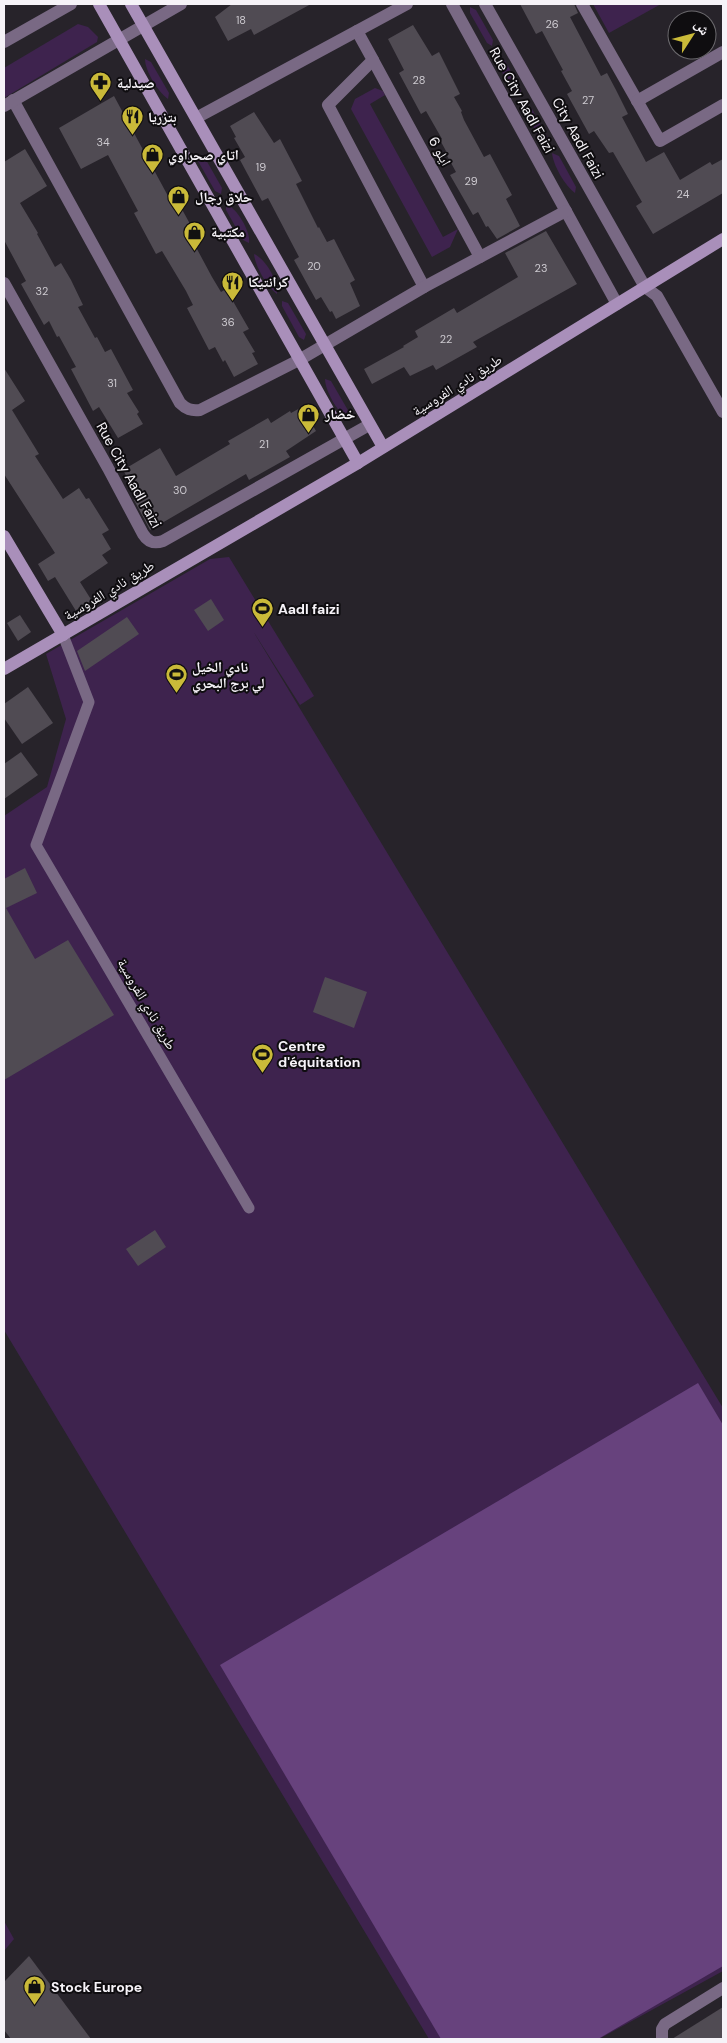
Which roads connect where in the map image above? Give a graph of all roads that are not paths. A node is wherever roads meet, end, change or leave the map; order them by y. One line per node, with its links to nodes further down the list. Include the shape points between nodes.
1 (71, 4): 12 (street)
2 (99, 4): 11 (main road)
3 (131, 4): 9 (main road)
4 (181, 4): 9 (street)
5 (407, 4): 10 (street)
6 (452, 4): 19 (street, Rue City Aadl Faizi)
7 (485, 4): 23 (street, City Aadl Faizi)
8 (582, 4): 15 (street)
9 (143, 24): 11 (street); 18 (main road)
10 (357, 31): 14 (street); 18 (street)
11 (118, 39): 16 (street); 27 (main road)
12 (4, 42)
13 (723, 52): 15 (street)
14 (373, 60): 21 (street, ايلو 6); 24 (street, via 328,105)
15 (637, 101): 17 (street, via 660,141)
16 (8, 103): 27 (street, via 184,407 200,410)
17 (723, 105)
18 (196, 118): 26 (main road)
19 (566, 211): 21 (street); 25 (street, Rue City Aadl Faizi)
20 (723, 239): 23 (main road, طريق نادي الفروسية)
21 (480, 257): 24 (street)
22 (4, 282): 30 (street, Rue City Aadl Faizi, via 149,541 163,541)
23 (645, 287): 25 (main road, طريق نادي الفروسية); 28 (street, City Aadl Faizi, via 657,296)
24 (424, 288): 26 (street)
25 (617, 304): 31 (main road, طريق نادي الفروسية)
26 (325, 345): 27 (street); 29 (main road)
27 (299, 360): 30 (main road)
28 (723, 412)
29 (369, 425): 30 (street, Rue City Aadl Faizi); 31 (main road)
30 (343, 439): 32 (main road)
31 (383, 447): 32 (main road, طريق نادي الفروسية)
32 (358, 464): 34 (main road, طريق نادي الفروسية)
33 (4, 536): 34 (main road)
34 (63, 635): 35 (main road); 36 (lane, طريق نادي الفروسية, via 89,702 36,845)
35 (4, 669)
36 (249, 1208)
37 (723, 1988): 38 (street, via 665,2024)
38 (662, 2039)

